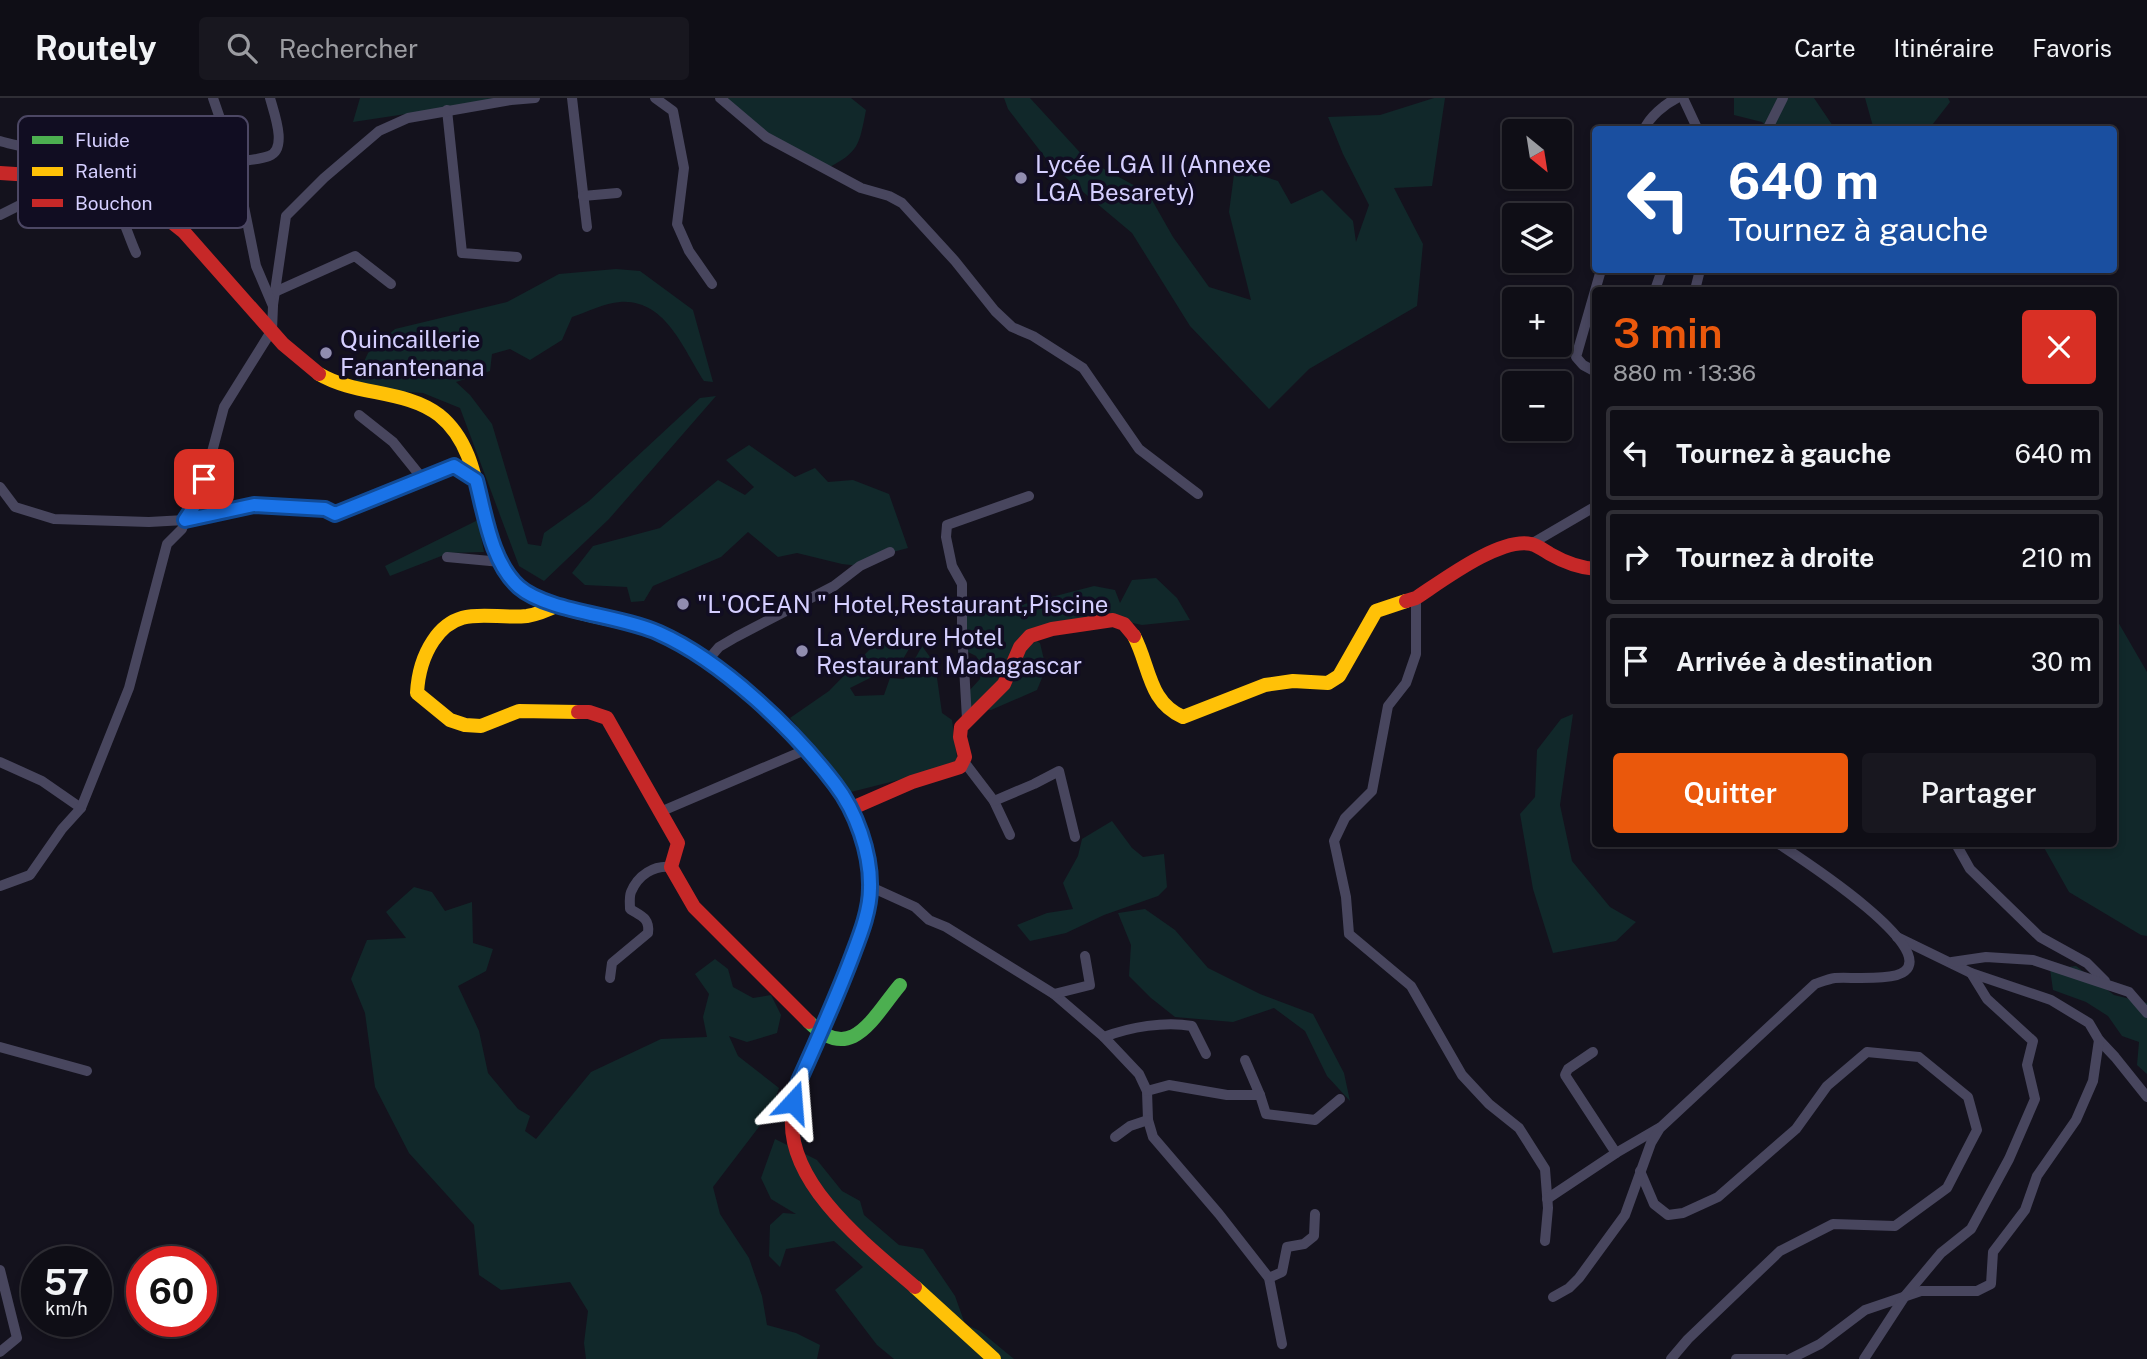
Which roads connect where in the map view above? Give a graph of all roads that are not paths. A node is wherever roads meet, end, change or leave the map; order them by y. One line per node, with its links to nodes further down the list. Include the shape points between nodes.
1 (213, 98): 11 (street)
2 (270, 98): 17 (street, via 279,144 269,156)
3 (535, 98): 10 (street)
4 (572, 98): 21 (street)
5 (655, 98): 31 (street, via 673,111 682,154 677,224)
6 (720, 98): 41 (street, via 766,137 860,188 902,203 995,311 1012,327 1083,368 1139,449)
7 (1677, 98): 12 (street)
8 (1683, 98): 13 (street)
9 (1783, 98): 14 (street)
10 (447, 110): 29 (street, via 462,253); 32 (street, via 408,118 379,131 286,216)
11 (219, 116)
12 (1645, 126)
13 (1696, 126)
14 (1769, 126)
15 (0, 141): 16 (street)
16 (18, 146)
17 (248, 160)
18 (0, 173): 19 (street)
19 (18, 174)
20 (617, 193): 21 (street)
21 (583, 196): 25 (street)
22 (18, 206): 23 (street)
23 (0, 215)
24 (248, 226): 34 (street, via 256,265)
25 (587, 227)
26 (125, 228): 28 (street)
27 (177, 228): 35 (street)
28 (136, 253)
29 (517, 257)
30 (391, 284): 32 (street, via 355,256)
31 (712, 284)
32 (277, 292): 34 (street)
33 (1592, 301): 36 (street, via 1576,357)
34 (273, 306): 35 (street)
35 (272, 330): 39 (street, via 319,375 352,388 415,401 439,415 462,441); 44 (street, via 224,407 200,497)
36 (1592, 370)
37 (359, 415): 38 (street, via 393,442)
38 (422, 478): 39 (street, via 454,466); 44 (street, via 335,514 325,509 254,505)
39 (476, 480): 48 (street)
40 (0, 487): 44 (street, via 15,507 54,519)
41 (1198, 494)
42 (1029, 496): 53 (street, via 947,525 952,566 962,584)
43 (1592, 508): 45 (street)
44 (185, 520): 58 (street, via 167,544 129,688)
45 (1531, 544): 49 (street); 50 (street, via 1489,552)
46 (890, 552): 52 (street, via 719,647)
47 (447, 556): 48 (street)
48 (501, 562): 51 (street, via 518,586)
49 (1592, 569)
50 (1416, 598): 53 (street, via 1376,611 1339,676 1328,683 1265,685 1183,717 1159,699 1131,629 1122,620 1035,632 1023,642 1005,683 988,704); 94 (street, via 1416,654 1406,683 1388,706 1372,791 1345,818 1334,841 1349,934 1411,986 1462,1075 1519,1128 1545,1169)
51 (558, 605): 52 (street, via 642,625); 60 (street, via 524,617 478,614 446,622 418,672 417,693 450,720 465,725 481,726 519,710 589,712 607,718)
52 (707, 661): 54 (street, via 779,721)
53 (967, 719): 56 (street, via 959,731)
54 (805, 750): 59 (street, via 836,784); 60 (street)
55 (0, 762): 58 (street, via 42,781)
56 (965, 763): 57 (street); 59 (street)
57 (994, 801): 61 (street); 62 (street, via 1059,771)
58 (81, 808): 67 (street, via 30,875)
59 (850, 809): 66 (street, via 863,842)
60 (660, 812): 65 (street, via 678,843)
61 (1010, 835)
62 (1075, 837)
63 (1784, 847): 68 (street, via 1845,888)
64 (1958, 847): 74 (street, via 1970,869 2040,937 2087,963)
65 (671, 867): 72 (street, via 659,865 645,874 631,893 630,909 646,919 648,933 612,963); 77 (street, via 694,906)
66 (870, 887): 75 (street, via 915,907 929,920); 77 (street, via 867,913)
67 (1, 889)
68 (1897, 937): 70 (street); 90 (street, via 1909,958 1905,972 1815,984)
69 (1085, 956): 75 (street, via 1090,985)
70 (1951, 962): 71 (street); 74 (street, via 1986,957 2033,960)
71 (1971, 973): 79 (street, via 2051,1000 2089,1023); 99 (street, via 1987,999 2033,1041 2027,1065 2035,1099 2010,1159 1971,1229 1941,1253)
72 (610, 978)
73 (900, 985): 77 (street, via 857,1036 838,1041)
74 (2108, 985): 76 (street, via 2129,992)
75 (1054, 994): 78 (street)
76 (2147, 1013)
77 (820, 1033): 103 (street, via 799,1081 791,1122 808,1175 832,1209 874,1251)
78 (1104, 1037): 82 (street, via 1176,1023 1192,1026); 85 (street, via 1139,1074)
79 (2099, 1040): 87 (street); 99 (street, via 2093,1081 2080,1110 2038,1176 2025,1210 1993,1252 1991,1284 1977,1291 1921,1291)
80 (0, 1047): 84 (street)
81 (1593, 1052): 92 (street, via 1565,1075)
82 (1206, 1054)
83 (1245, 1060): 86 (street)
84 (88, 1071)
85 (1147, 1091): 86 (street, via 1168,1085 1227,1095); 89 (street)
86 (1260, 1095): 88 (street, via 1266,1114 1315,1120)
87 (2147, 1097)
88 (1340, 1099)
89 (1147, 1119): 91 (street); 98 (street, via 1153,1138)
90 (1660, 1128): 92 (street); 93 (street)
91 (1115, 1137)
92 (1616, 1153): 94 (street)
93 (1640, 1171): 100 (street, via 1625,1215 1579,1278); 104 (street, via 1654,1204 1668,1215 1718,1197 1796,1129 1827,1086 1867,1052 1919,1057 1968,1097 1977,1130 1947,1188 1895,1226 1832,1224 1780,1251)
94 (1547, 1199): 96 (street)
95 (1315, 1214): 98 (street, via 1314,1236 1304,1244 1287,1247 1282,1272)
96 (1545, 1241)
97 (0, 1270): 102 (street, via 17,1338)
98 (1269, 1278): 101 (street)
99 (1905, 1296): 107 (street, via 1865,1311); 108 (street)
100 (1553, 1297)
101 (1282, 1344)
102 (0, 1352)
103 (994, 1359)
104 (1671, 1359)
105 (1736, 1359): 106 (street)
106 (1784, 1359)
107 (1790, 1359)
108 (1864, 1359)

